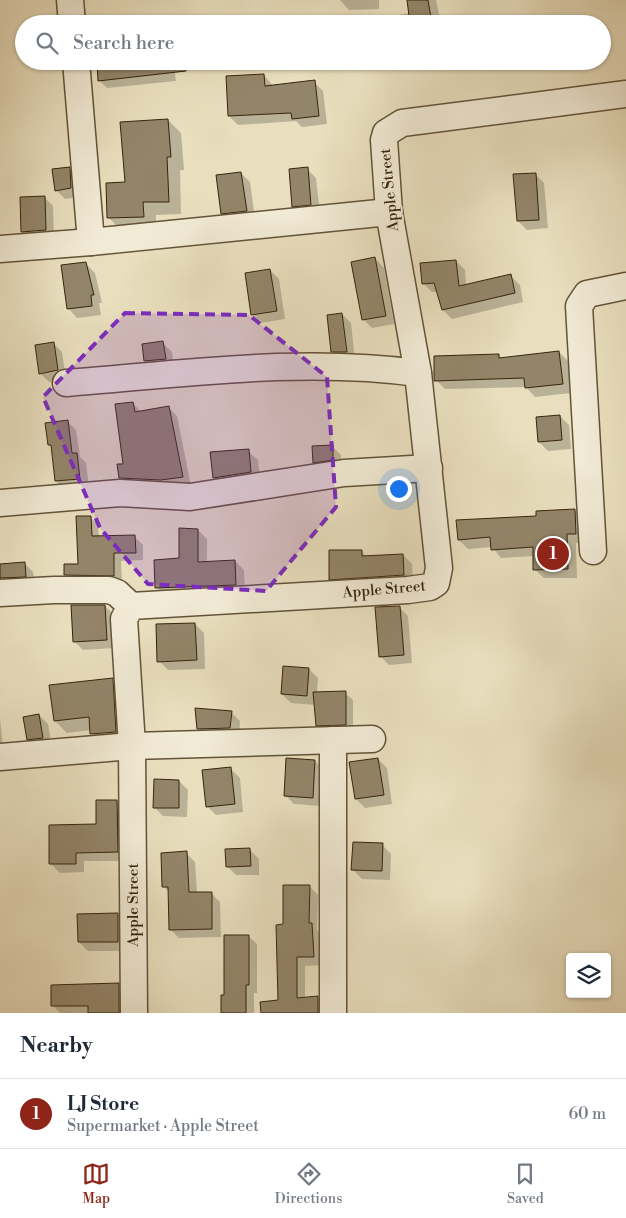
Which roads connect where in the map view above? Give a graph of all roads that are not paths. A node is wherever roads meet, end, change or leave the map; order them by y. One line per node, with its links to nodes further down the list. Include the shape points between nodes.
1 (70, 0): 2 (street)
2 (71, 15)
3 (77, 70): 6 (street)
4 (626, 94): 5 (street, Apple Street, via 402,123 393,127 386,133 383,146)
5 (389, 212): 6 (street); 9 (street, Apple Street)
6 (91, 242): 7 (street)
7 (0, 249)
8 (626, 286): 13 (street, via 587,294 579,306)
9 (418, 373): 10 (street, via 370,366 311,365); 11 (street, Apple Street)
10 (66, 384)
11 (429, 468): 12 (street, via 335,474 190,497 120,493); 15 (street, Apple Street, via 439,568 436,583 430,587)
12 (0, 503)
13 (593, 551)
14 (0, 593): 15 (street, via 109,590)
15 (131, 606): 18 (street, Apple Street, via 124,619)
16 (372, 739): 17 (street)
17 (333, 740): 18 (street); 21 (street)
18 (132, 746): 19 (street); 20 (street, Apple Street)
19 (0, 757)
20 (134, 1013)
21 (332, 1013)

